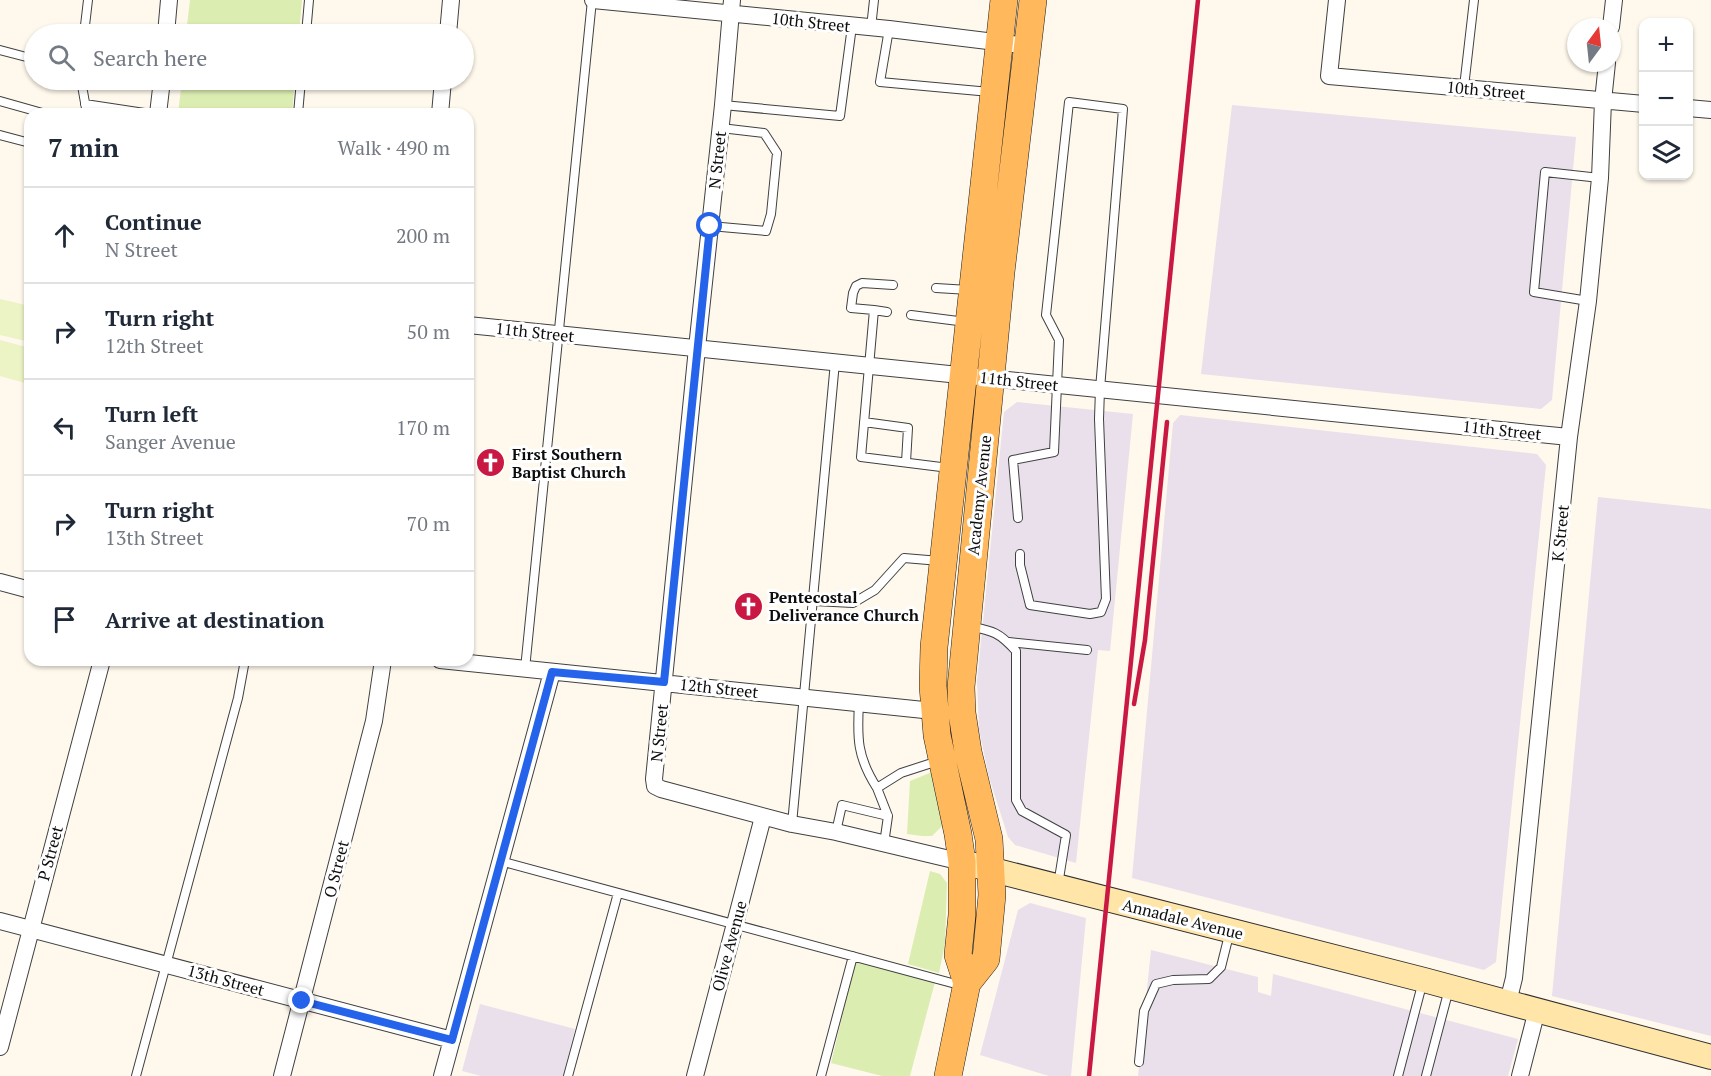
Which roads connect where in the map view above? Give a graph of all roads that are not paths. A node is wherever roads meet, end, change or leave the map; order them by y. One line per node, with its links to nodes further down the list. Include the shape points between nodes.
1 (88, 0): 14 (lane)
2 (169, 0): 15 (street)
3 (309, 0): 16 (lane)
4 (451, 0): 17 (street)
5 (592, 0): 12 (street, 10th Street); 59 (lane)
6 (874, 0): 19 (lane)
7 (1004, 0): 21 (main road, Academy Avenue)
8 (1033, 0): 22 (main road, Academy Avenue)
9 (1337, 0): 26 (street, 10th Street, via 1329,76)
10 (1474, 0): 26 (lane)
11 (1614, 0): 13 (street)
12 (731, 7): 18 (street, 10th Street); 36 (street, N Street)
13 (1612, 18)
14 (85, 24)
15 (167, 24)
16 (307, 24)
17 (449, 24)
18 (852, 26): 19 (street, 10th Street); 36 (lane, via 840,116)
19 (871, 28): 20 (street, 10th Street)
20 (889, 29): 21 (street, 10th Street); 31 (lane, via 880,82)
21 (999, 43): 22 (street, 10th Street); 31 (main road, Academy Avenue)
22 (1028, 46): 64 (main road, Academy Avenue)
23 (0, 50): 24 (lane)
24 (24, 56)
25 (1607, 72): 33 (street, K Street)
26 (1464, 87): 33 (street, 10th Street)
27 (83, 90): 34 (lane)
28 (161, 90): 40 (street)
29 (300, 90): 41 (lane)
30 (442, 90): 42 (street)
31 (993, 93): 52 (main road, Academy Avenue)
32 (0, 101): 37 (lane)
33 (1603, 101): 35 (street, 10th Street); 48 (street, K Street)
34 (85, 104): 38 (lane); 39 (lane)
35 (1639, 104)
36 (723, 105): 45 (street, N Street)
37 (25, 108)
38 (86, 108)
39 (112, 108)
40 (159, 108)
41 (299, 108)
42 (441, 108)
43 (1693, 108): 44 (street)
44 (1711, 110)
45 (721, 128): 49 (street, N Street); 49 (lane, via 764,133 777,153 771,214 766,231)
46 (0, 135): 47 (lane)
47 (24, 141)
48 (1600, 178): 53 (street, K Street); 53 (lane, via 1545,172 1534,292)
49 (710, 226): 60 (street, N Street)
50 (893, 285): 54 (lane, via 856,286 851,308)
51 (936, 288): 52 (lane)
52 (973, 290): 57 (main road, Academy Avenue)
53 (1588, 302): 68 (street, K Street)
54 (874, 310): 55 (lane); 62 (lane)
55 (887, 312)
56 (911, 315): 57 (lane)
57 (970, 322): 63 (main road, Academy Avenue)
58 (474, 326): 59 (street, 11th Street)
59 (558, 334): 60 (street, 11th Street); 85 (lane)
60 (696, 348): 61 (street, 11th Street); 87 (street, N Street)
61 (835, 362): 62 (street, 11th Street); 77 (lane)
62 (870, 366): 63 (street, 11th Street); 67 (lane)
63 (963, 375): 64 (street, 11th Street); 70 (main road, Academy Avenue)
64 (991, 378): 65 (street, 11th Street); 78 (main road, Academy Avenue)
65 (1056, 384): 66 (street, 11th Street); 66 (lane, via 1059,340 1046,315 1069,102 1124,108); 71 (lane, via 1054,452 1013,460)
66 (1100, 389): 68 (street, 11th Street); 73 (lane, via 1106,599 1101,612 1090,614 1030,605)
67 (864, 422): 69 (lane, via 908,428); 69 (lane, via 861,457)
68 (1569, 437): 115 (street, K Street, via 1514,978)
69 (906, 462): 70 (lane)
70 (953, 468): 72 (main road, Academy Avenue)
71 (1018, 518)
72 (947, 525): 74 (main road, Academy Avenue); 78 (main road, via 956,555 954,606 959,620)
73 (1020, 554)
74 (944, 561): 77 (lane, via 904,558 875,591 853,603); 90 (main road, Academy Avenue, via 934,647)
75 (0, 582): 76 (street)
76 (24, 588)
77 (814, 601): 88 (lane)
78 (966, 625): 79 (lane, via 994,632); 91 (main road, Academy Avenue, via 960,687)
79 (1009, 642): 80 (lane); 103 (lane, via 1016,651 1016,800 1022,811 1066,835)
80 (1088, 650)
81 (474, 664): 85 (street, 12th Street)
82 (100, 666): 107 (street, P Street)
83 (244, 666): 110 (lane)
84 (382, 666): 114 (street, O Street, via 374,721)
85 (525, 669): 86 (street, 12th Street)
86 (552, 672): 87 (street, 12th Street); 100 (street)
87 (664, 682): 88 (street, 12th Street); 93 (street, N Street)
88 (803, 697): 89 (street, 12th Street); 97 (lane)
89 (859, 703): 90 (street, 12th Street); 94 (lane, via 857,741 867,773)
90 (934, 711): 91 (street, 12th Street); 92 (main road, Academy Avenue)
91 (962, 713): 102 (main road, Academy Avenue)
92 (942, 760): 94 (lane, via 901,773); 101 (main road, Academy Avenue)
93 (655, 786): 96 (street, Annadale Avenue)
94 (877, 788): 95 (lane)
95 (888, 816): 98 (lane, via 842,805); 99 (lane)
96 (763, 817): 97 (street, Annadale Avenue); 106 (street, Olive Avenue)
97 (792, 824): 98 (street, Annadale Avenue)
98 (836, 832): 99 (street, Annadale Avenue)
99 (884, 844): 101 (street, Annadale Avenue)
100 (500, 861): 104 (lane); 117 (street)
101 (962, 862): 102 (street, Annadale Avenue); 112 (main road, Academy Avenue, via 958,955)
102 (991, 869): 103 (street, Annadale Avenue); 112 (main road, Academy Avenue, via 986,959)
103 (1057, 886): 108 (street, Annadale Avenue)
104 (618, 893): 106 (lane); 124 (lane)
105 (0, 921): 107 (street, 13th Street)
106 (735, 925): 109 (lane); 125 (street, Olive Avenue)
107 (30, 929): 110 (street, 13th Street); 118 (street, P Street)
108 (1230, 931): 111 (street, Annadale Avenue); 120 (lane, via 1221,968 1209,979 1156,984 1144,1011)
109 (853, 956): 112 (lane); 126 (lane)
110 (165, 964): 114 (street, 13th Street); 121 (lane)
111 (1424, 980): 113 (street, Annadale Avenue); 128 (lane)
112 (966, 985): 127 (main road, Academy Avenue)
113 (1450, 987): 115 (street, Annadale Avenue); 129 (lane)
114 (302, 1001): 117 (street, 13th Street); 122 (street, O Street)
115 (1508, 1002): 116 (street, Annadale Avenue)
116 (1537, 1010): 119 (street, Annadale Avenue); 130 (street)
117 (452, 1040): 123 (street)
118 (0, 1047)
119 (1711, 1056)
120 (1139, 1062)
121 (136, 1076)
122 (282, 1076)
123 (442, 1076)
124 (568, 1076)
125 (695, 1076)
126 (821, 1076)
127 (948, 1076)
128 (1398, 1076)
129 (1426, 1076)
130 (1520, 1076)

